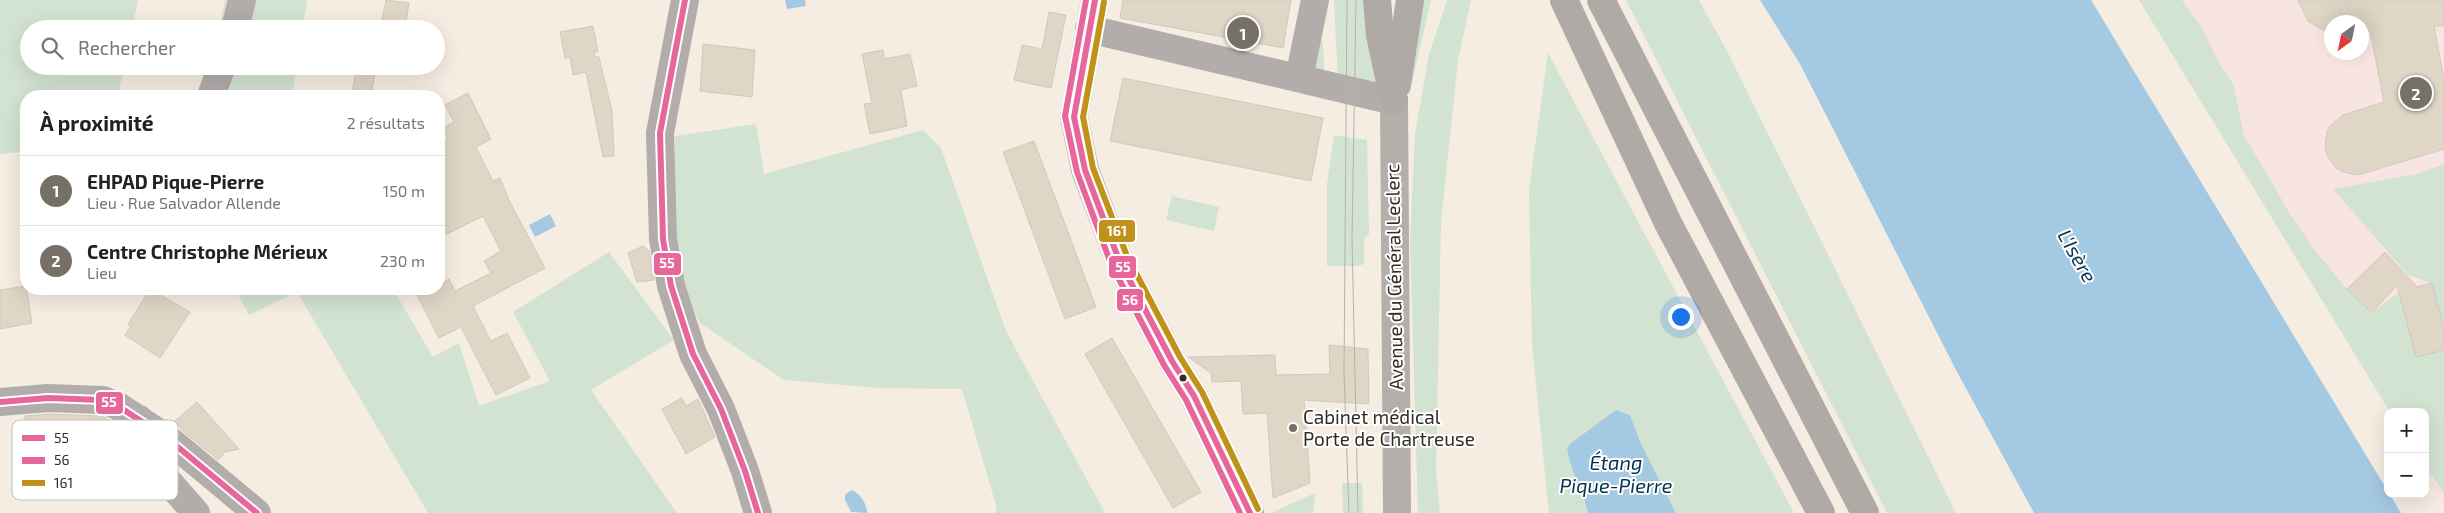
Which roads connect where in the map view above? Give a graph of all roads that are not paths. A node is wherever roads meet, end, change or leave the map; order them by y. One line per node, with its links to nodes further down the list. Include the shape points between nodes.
1 (242, 0): 9 (street)
2 (685, 0): 21 (street, via 660,133 660,209 664,248 671,286 693,354 720,409)
3 (1095, 0): 10 (street)
4 (1315, 0): 12 (street)
5 (1377, 0): 14 (highway, via 1380,34)
6 (1410, 0): 14 (highway)
7 (1564, 0): 24 (highway, via 1668,223)
8 (1601, 0): 25 (highway)
9 (237, 20)
10 (1089, 29): 12 (street); 22 (street, via 1074,117 1085,170 1119,260 1194,396)
11 (219, 75): 13 (street)
12 (1299, 78): 14 (street)
13 (213, 90)
14 (1394, 101): 23 (main road, Avenue du Général Leclerc)
15 (0, 402): 16 (street, via 48,398 103,400)
16 (139, 419)
17 (178, 447): 20 (street)
18 (178, 493): 19 (street)
19 (196, 513)
20 (257, 513)
21 (758, 513)
22 (1250, 513)
23 (1397, 513)
24 (1821, 513)
25 (1865, 513)

